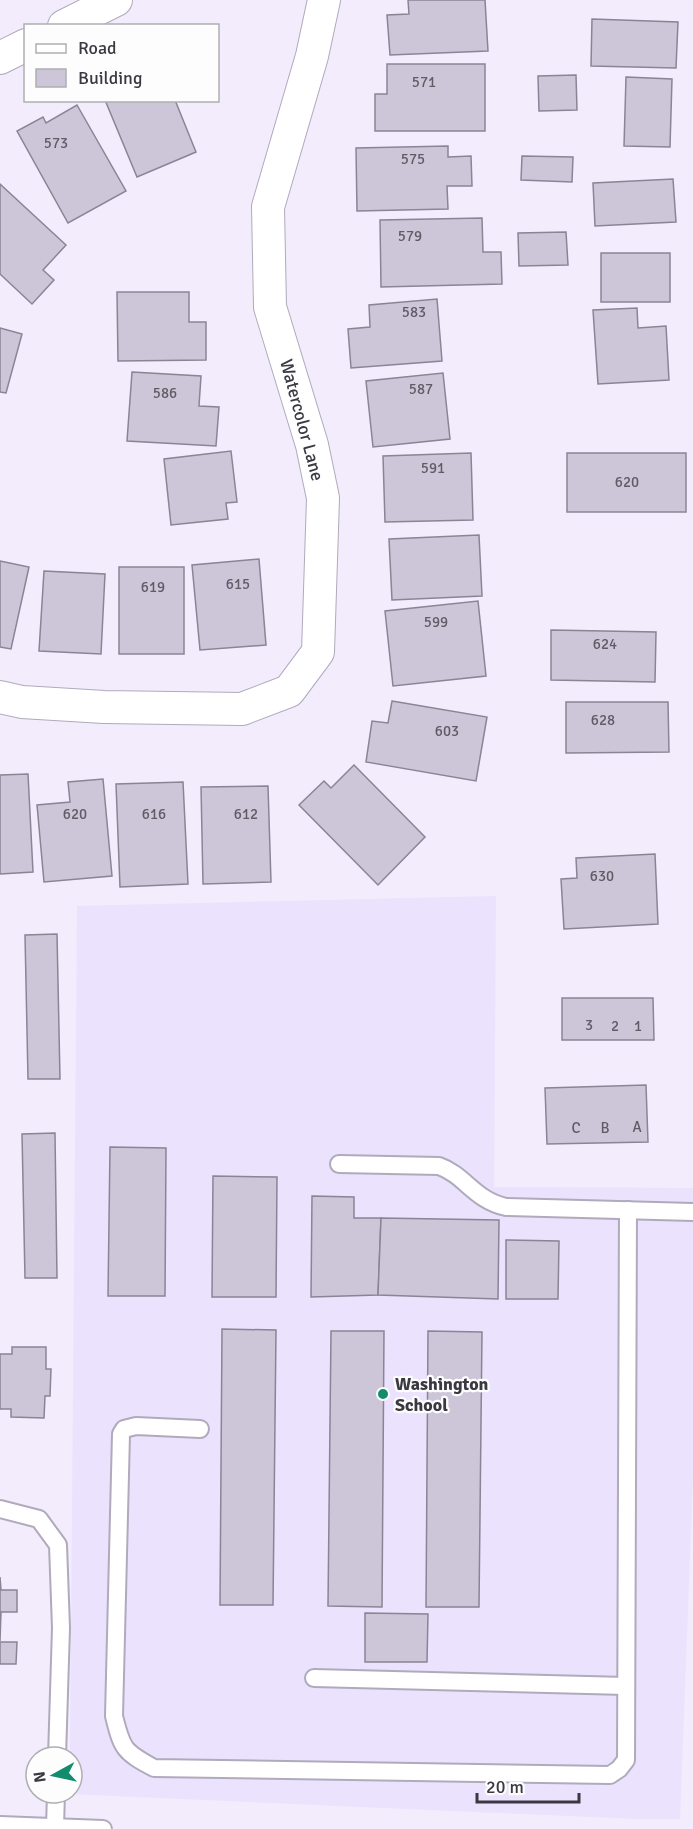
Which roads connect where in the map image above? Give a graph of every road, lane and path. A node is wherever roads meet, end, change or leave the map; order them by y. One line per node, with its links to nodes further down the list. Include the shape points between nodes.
1 (116, 0): 3 (street)
2 (324, 0): 6 (street, Watercolor Lane, via 312,57 268,207 270,307 312,445 323,498 318,652 289,691 242,709 104,707)
3 (68, 24)
4 (24, 46): 5 (street)
5 (0, 58)
6 (0, 697)
7 (339, 1164): 8 (lane, via 439,1166 479,1196 506,1207)
8 (628, 1210): 9 (lane); 13 (lane)
9 (693, 1212)
10 (200, 1429): 13 (lane, via 136,1426 121,1434 114,1716 120,1744 134,1757 154,1768 610,1775 626,1760)
11 (0, 1509): 14 (lane, via 39,1520 58,1545 62,1628)
12 (314, 1678): 13 (lane)
13 (626, 1686)
14 (57, 1745)
15 (56, 1805): 17 (lane)
16 (0, 1825): 17 (lane)
17 (55, 1827): 18 (lane)
18 (103, 1829)

